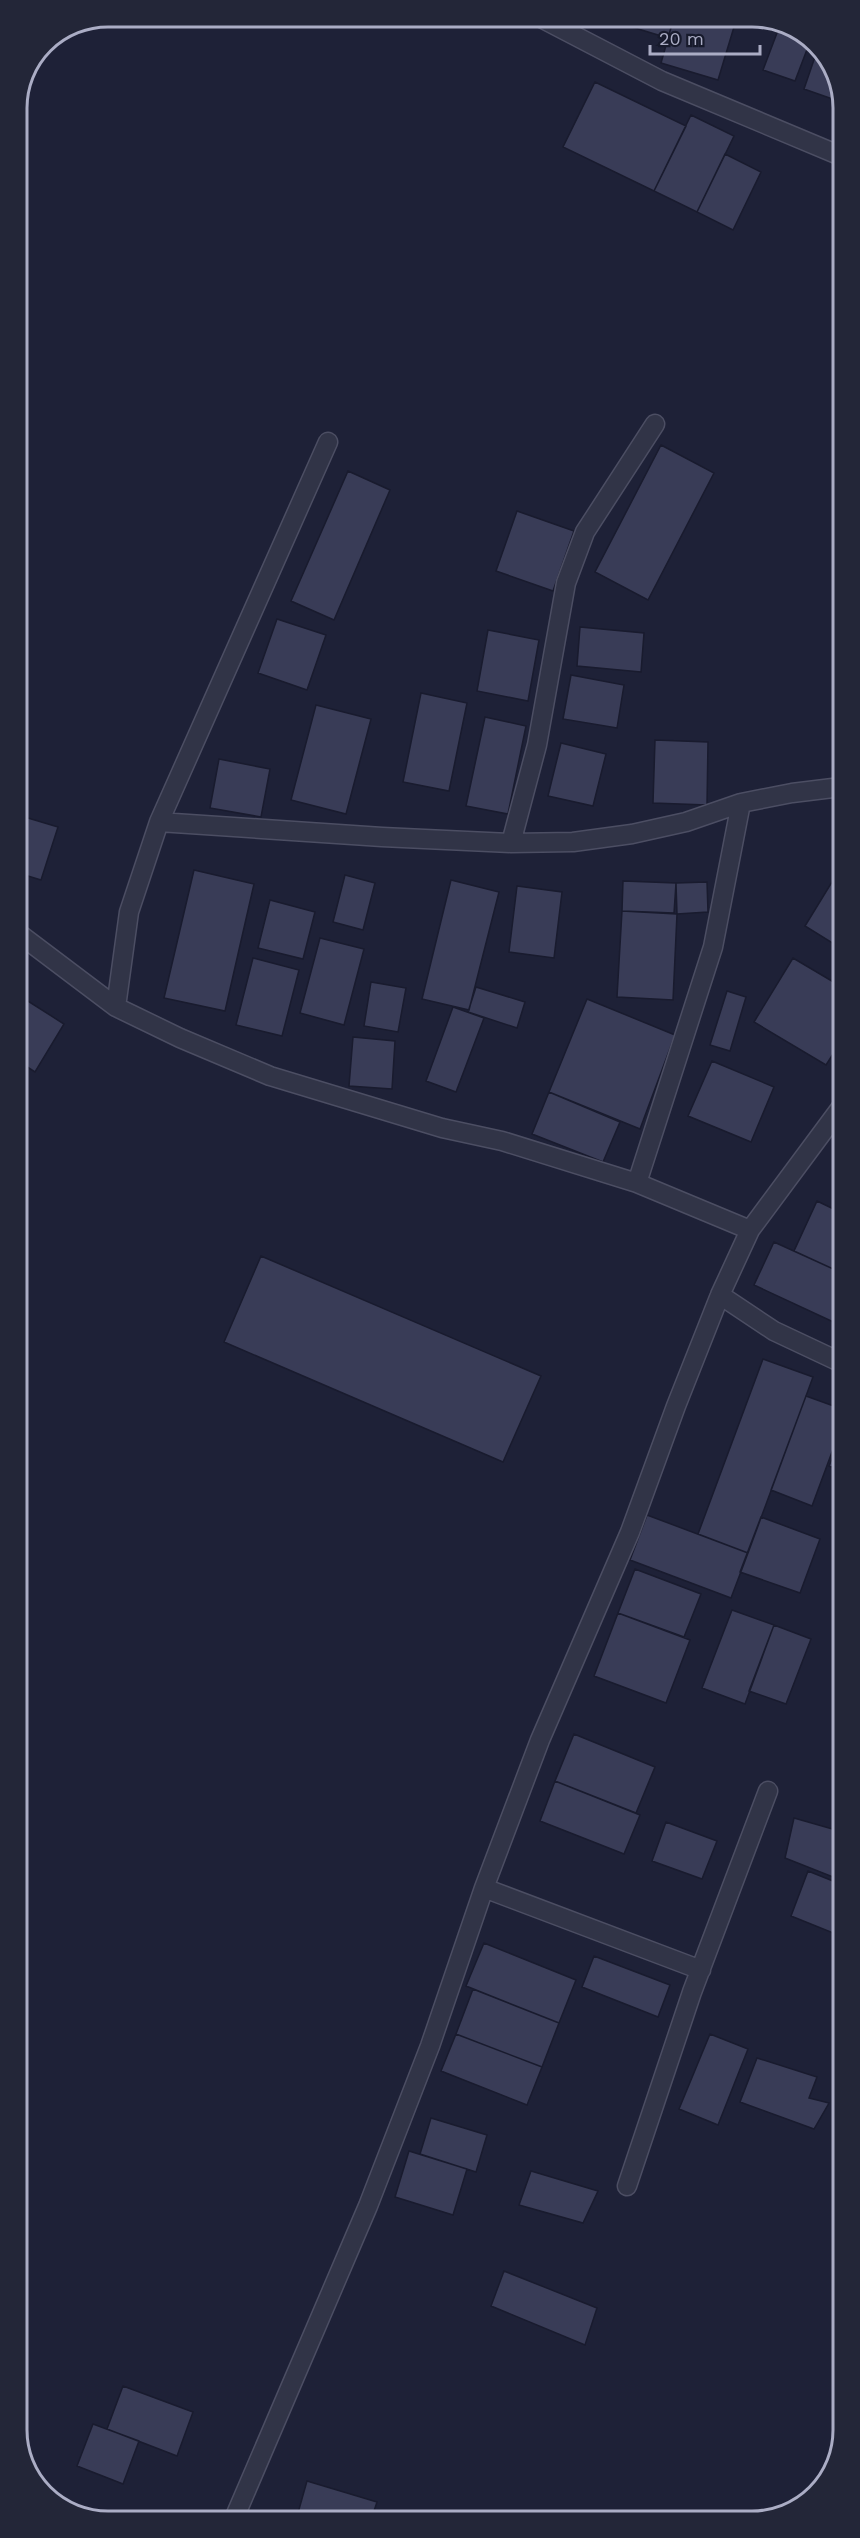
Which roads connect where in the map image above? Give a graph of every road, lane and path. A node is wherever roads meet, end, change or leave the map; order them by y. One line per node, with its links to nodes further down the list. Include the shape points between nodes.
1 (558, 27): 2 (street, via 663,81)
2 (833, 153)
3 (655, 424): 8 (street, via 585,532 566,583 537,745)
4 (328, 442): 7 (street)
5 (833, 788): 6 (street)
6 (741, 803): 8 (street, via 686,822 632,834 573,842); 12 (street, via 713,947)
7 (159, 822): 8 (street); 10 (street, via 129,912)
8 (511, 843)
9 (27, 939): 10 (street)
10 (116, 1007): 12 (street, via 270,1076)
11 (833, 1118): 13 (street)
12 (637, 1183): 13 (street)
13 (750, 1230): 14 (street)
14 (720, 1295): 15 (street, via 774,1331); 17 (street, via 630,1532 540,1740)
15 (833, 1360)
16 (768, 1791): 18 (street)
17 (484, 1888): 18 (street); 20 (street, via 430,2046 368,2206)
18 (700, 1970): 19 (street)
19 (627, 2186)
20 (237, 2511)

